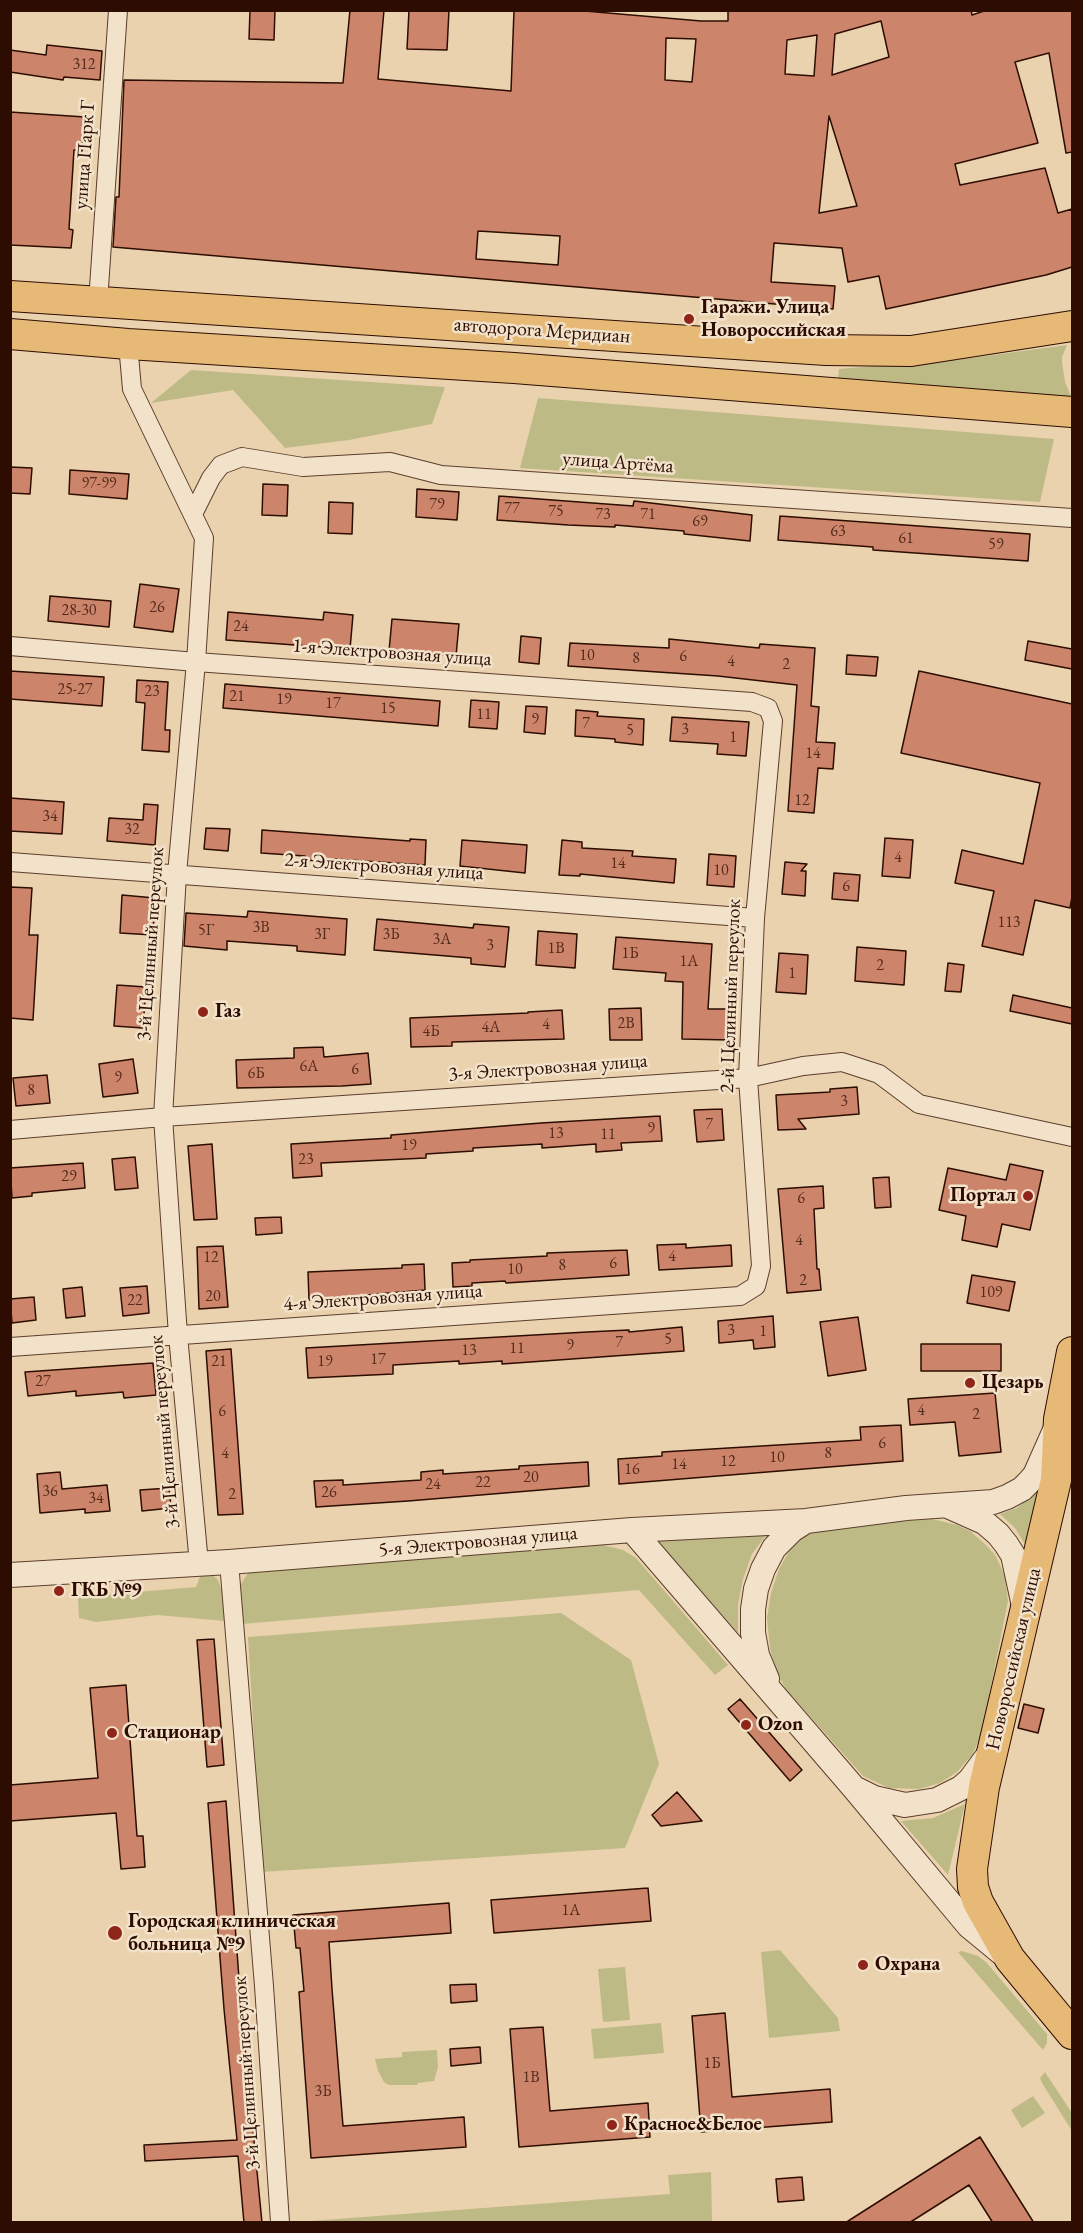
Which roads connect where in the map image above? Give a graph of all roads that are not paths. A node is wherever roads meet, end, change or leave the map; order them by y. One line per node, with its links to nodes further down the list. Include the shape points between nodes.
1 (118, 10): 3 (street, улица Парк Г)
2 (10, 296): 3 (main road, автодорога Меридиан)
3 (98, 302): 4 (main road, автодорога Меридиан, via 826,350 911,351)
4 (1072, 326)
5 (10, 334): 6 (main road, автодорога Меридиан)
6 (128, 344): 7 (main road, автодорога Меридиан, via 514,368); 8 (street, 3-й Целинный переулок, via 132,388)
7 (1072, 412)
8 (193, 514): 9 (street, улица Артёма, via 221,465 242,457 303,467 390,462 441,475); 11 (street, 3-й Целинный переулок, via 204,538)
9 (1072, 518)
10 (10, 646): 11 (street, 1-я Электровозная улица)
11 (196, 662): 12 (street, 1-я Электровозная улица, via 752,702); 14 (street, 3-й Целинный переулок)
12 (768, 708): 15 (street, 2-й Целинный переулок, via 773,721)
13 (10, 862): 14 (street, 2-я Электровозная улица)
14 (177, 874): 15 (street, 2-я Электровозная улица); 17 (street, 3-й Целинный переулок)
15 (755, 918): 16 (street, 2-й Целинный переулок)
16 (748, 1078): 17 (street, 3-я Электровозная улица); 19 (street, 3-я Электровозная улица, via 842,1062 879,1074 919,1104); 20 (street, 2-й Целинный переулок, via 761,1266)
17 (163, 1117): 18 (street, 3-я Электровозная улица); 21 (street, 3-й Целинный переулок)
18 (10, 1130)
19 (1072, 1137)
20 (756, 1286): 21 (street, 4-я Электровозная улица, via 740,1296)
21 (178, 1335): 22 (street, 4-я Электровозная улица); 29 (street, 3-й Целинный переулок)
22 (10, 1347)
23 (1072, 1352): 24 (main road, Новороссийская улица)
24 (1059, 1419): 25 (street, 5-я Электровозная улица, via 1035,1475 1022,1489 993,1502); 31 (main road, Новороссийская улица, via 1056,1480)
25 (946, 1505): 26 (street, 5-я Электровозная улица); 31 (street, via 984,1522 1006,1544 1015,1563)
26 (806, 1521): 27 (street, 5-я Электровозная улица); 32 (street, via 786,1535 769,1556 754,1599 754,1644)
27 (632, 1530): 28 (street, 5-я Электровозная улица); 32 (street, Новороссийская улица)
28 (229, 1562): 29 (street, 5-я Электровозная улица); 37 (street, 3-й Целинный переулок)
29 (200, 1564): 30 (street, 5-я Электровозная улица)
30 (10, 1575)
31 (1026, 1613): 33 (main road, Новороссийская улица)
32 (774, 1698): 34 (street, Новороссийская улица)
33 (993, 1749): 34 (street, via 970,1780 937,1800 905,1805 874,1798); 35 (main road, Новороссийская улица, via 972,1869 978,1902)
34 (854, 1788): 35 (street, Новороссийская улица, via 969,1926)
35 (1010, 1959): 36 (main road, Новороссийская улица)
36 (1072, 2034)
37 (280, 2223)

